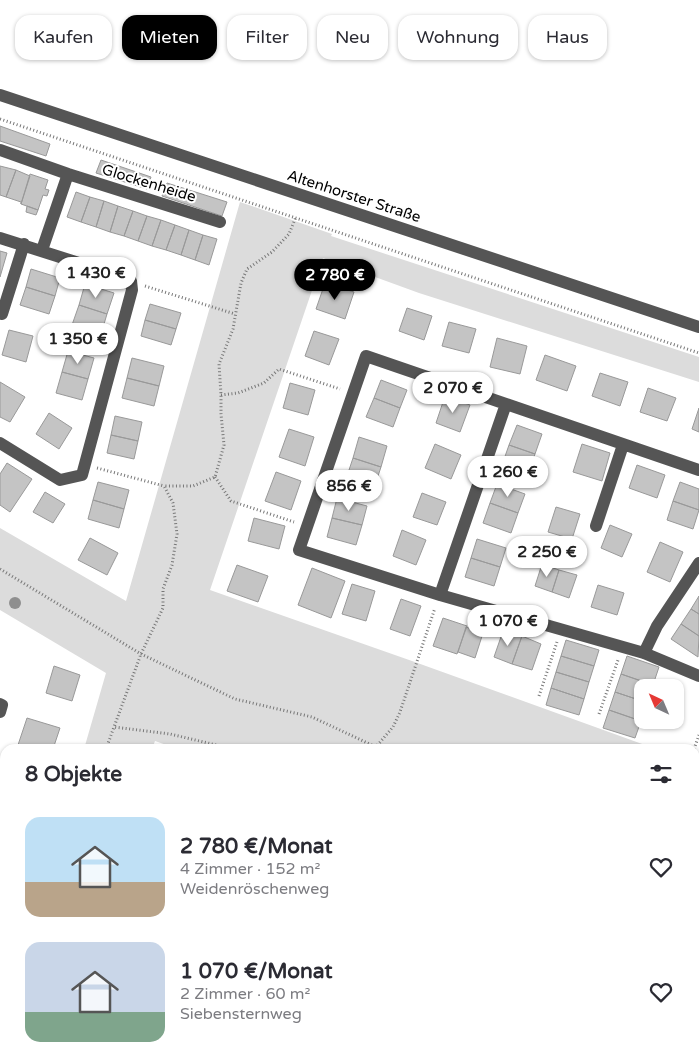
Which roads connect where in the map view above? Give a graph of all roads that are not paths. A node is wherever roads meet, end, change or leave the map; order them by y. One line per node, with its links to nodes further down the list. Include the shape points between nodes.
1 (0, 95): 9 (street, Altenhorster Straße)
2 (0, 150): 3 (street, Glockenheide)
3 (68, 174): 4 (street, Glockenheide); 7 (street)
4 (220, 222)
5 (0, 238): 6 (street)
6 (24, 244): 7 (street); 8 (street)
7 (42, 250): 11 (street, via 124,277 131,281 132,290 82,475 60,480)
8 (2, 314)
9 (699, 327)
10 (506, 404): 12 (street); 16 (street); 16 (street, via 366,356 299,550)
11 (0, 443)
12 (623, 445): 13 (street); 14 (street)
13 (699, 470)
14 (596, 526)
15 (699, 563): 17 (street, via 657,626)
16 (440, 595): 17 (street)
17 (644, 653): 18 (street)
18 (699, 676)

